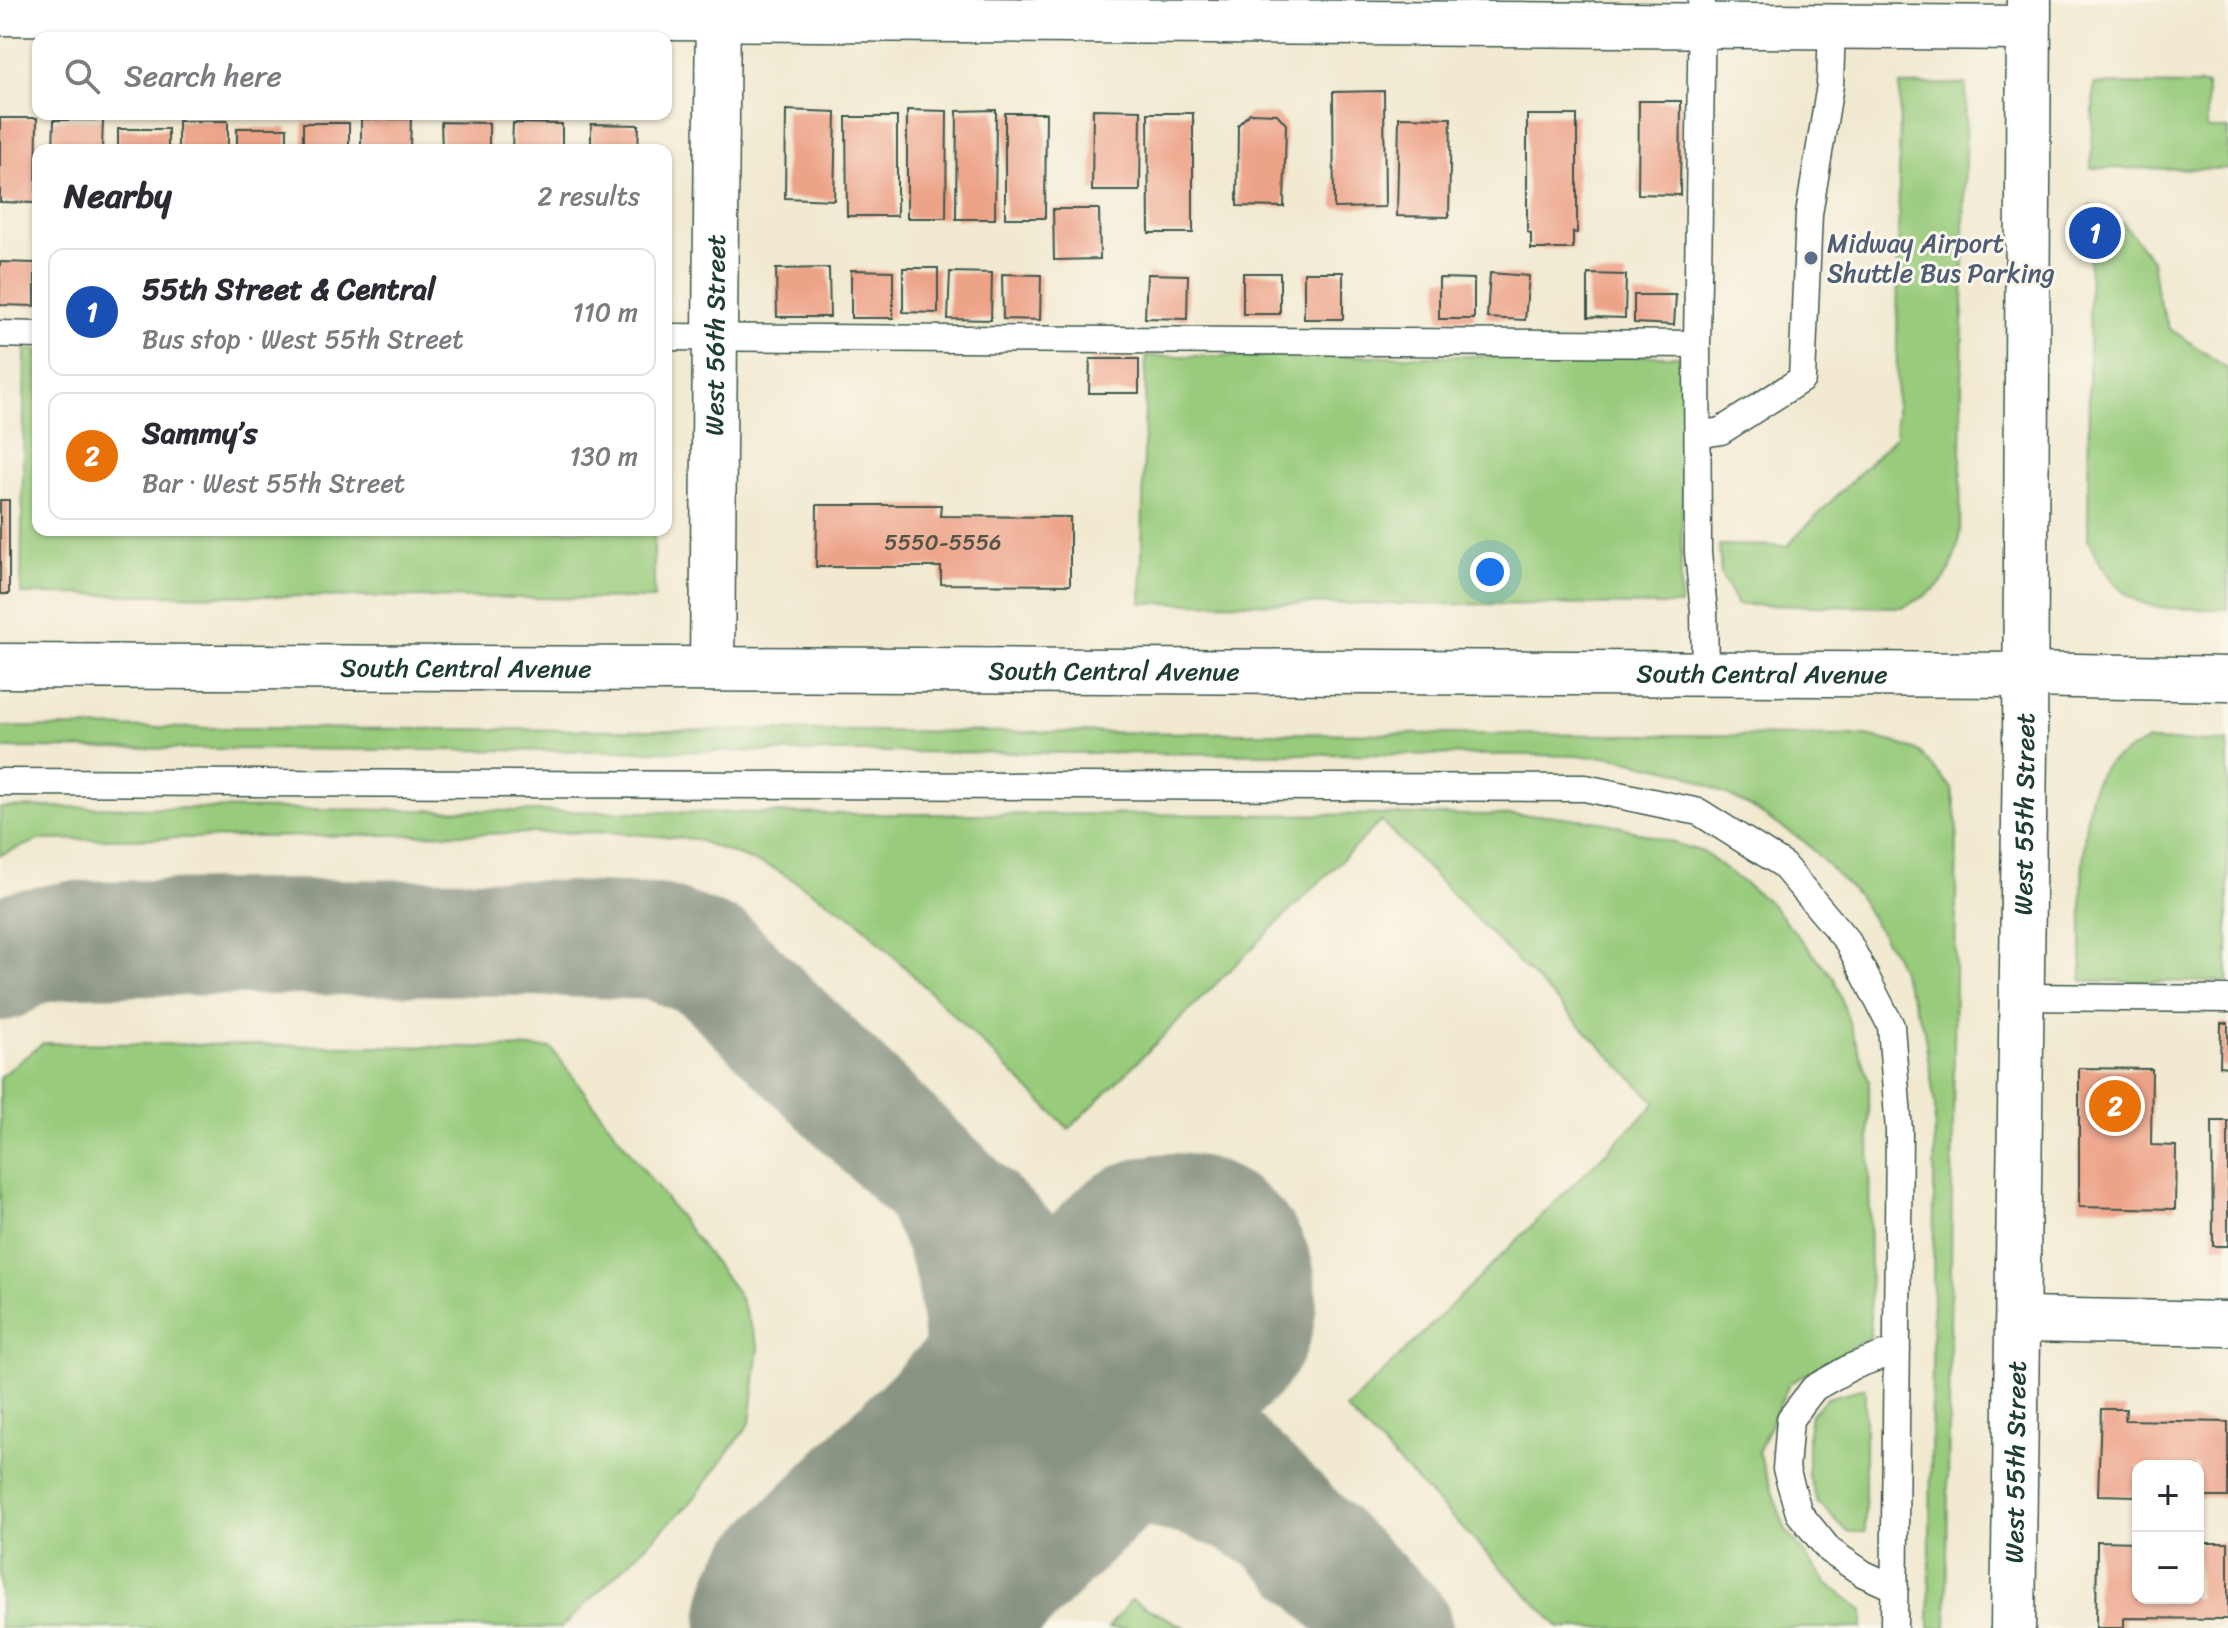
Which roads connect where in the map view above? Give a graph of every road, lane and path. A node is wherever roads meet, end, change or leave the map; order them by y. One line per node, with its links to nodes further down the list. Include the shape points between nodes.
1 (718, 9): 2 (main road); 3 (main road); 10 (main road, West 56th Street)
2 (1471, 12): 4 (main road)
3 (0, 13)
4 (1701, 13): 6 (main road); 11 (lane)
5 (2028, 14): 6 (main road); 16 (main road, West 55th Street)
6 (1832, 26): 12 (lane, via 1830,85 1809,214 1802,379 1721,431)
7 (0, 334): 8 (lane)
8 (32, 335)
9 (672, 337): 10 (lane)
10 (715, 337): 11 (lane); 14 (main road, West 56th Street)
11 (1697, 344): 12 (lane)
12 (1698, 435): 15 (lane)
13 (0, 666): 14 (main road, South Central Avenue)
14 (712, 669): 15 (main road, South Central Avenue)
15 (1705, 674): 16 (main road, South Central Avenue)
16 (2026, 675): 17 (main road, South Central Avenue); 19 (main road, West 55th Street)
17 (2228, 679)
18 (0, 782): 23 (lane, via 1585,788 1699,812 1782,864 1848,942 1891,1026 1899,1131)
19 (2022, 997): 20 (lane); 21 (main road, West 55th Street)
20 (2228, 999)
21 (2018, 1320): 22 (main road); 26 (main road, West 55th Street)
22 (2228, 1324)
23 (1897, 1350): 24 (lane); 24 (lane, via 1814,1388 1790,1419 1786,1469 1799,1513 1830,1551)
24 (1895, 1588): 25 (lane)
25 (1894, 1628)
26 (2013, 1628)

